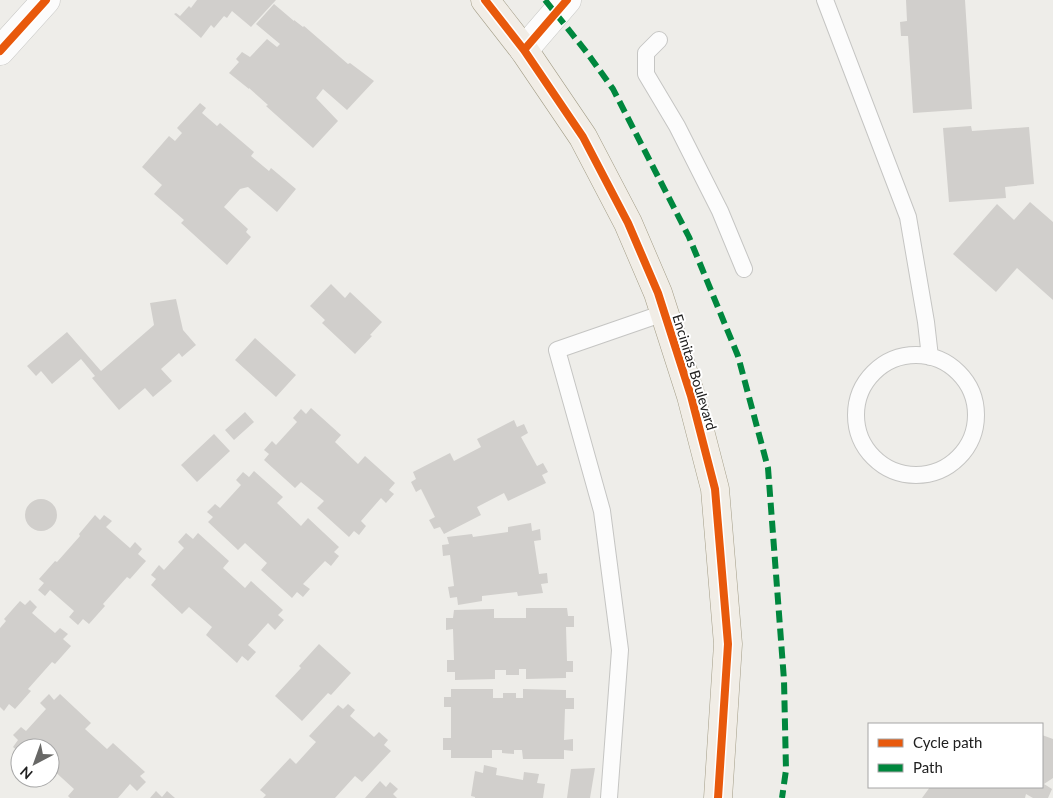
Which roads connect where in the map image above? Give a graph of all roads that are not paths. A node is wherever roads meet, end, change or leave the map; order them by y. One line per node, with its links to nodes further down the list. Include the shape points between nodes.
1 (46, 0): 7 (street)
2 (485, 0): 6 (main road, Encinitas Boulevard)
3 (567, 0): 6 (street)
4 (825, 0): 10 (lane, via 908,217)
5 (659, 40): 8 (lane, via 646,53 646,74 677,126 720,211)
6 (524, 50): 9 (main road, Encinitas Boulevard, via 583,137 628,223)
7 (0, 51)
8 (744, 269)
9 (664, 313): 11 (lane, via 556,350 602,511 620,650); 12 (main road, Encinitas Boulevard, via 716,489 728,644)
10 (930, 357): 10 (lane, via 912,355 894,359 878,368 865,382 858,399 856,418 860,438 871,455 887,468 906,474 926,474 946,467 961,454 972,437 976,417 973,397 964,379 949,365)
11 (608, 798)
12 (718, 798)

